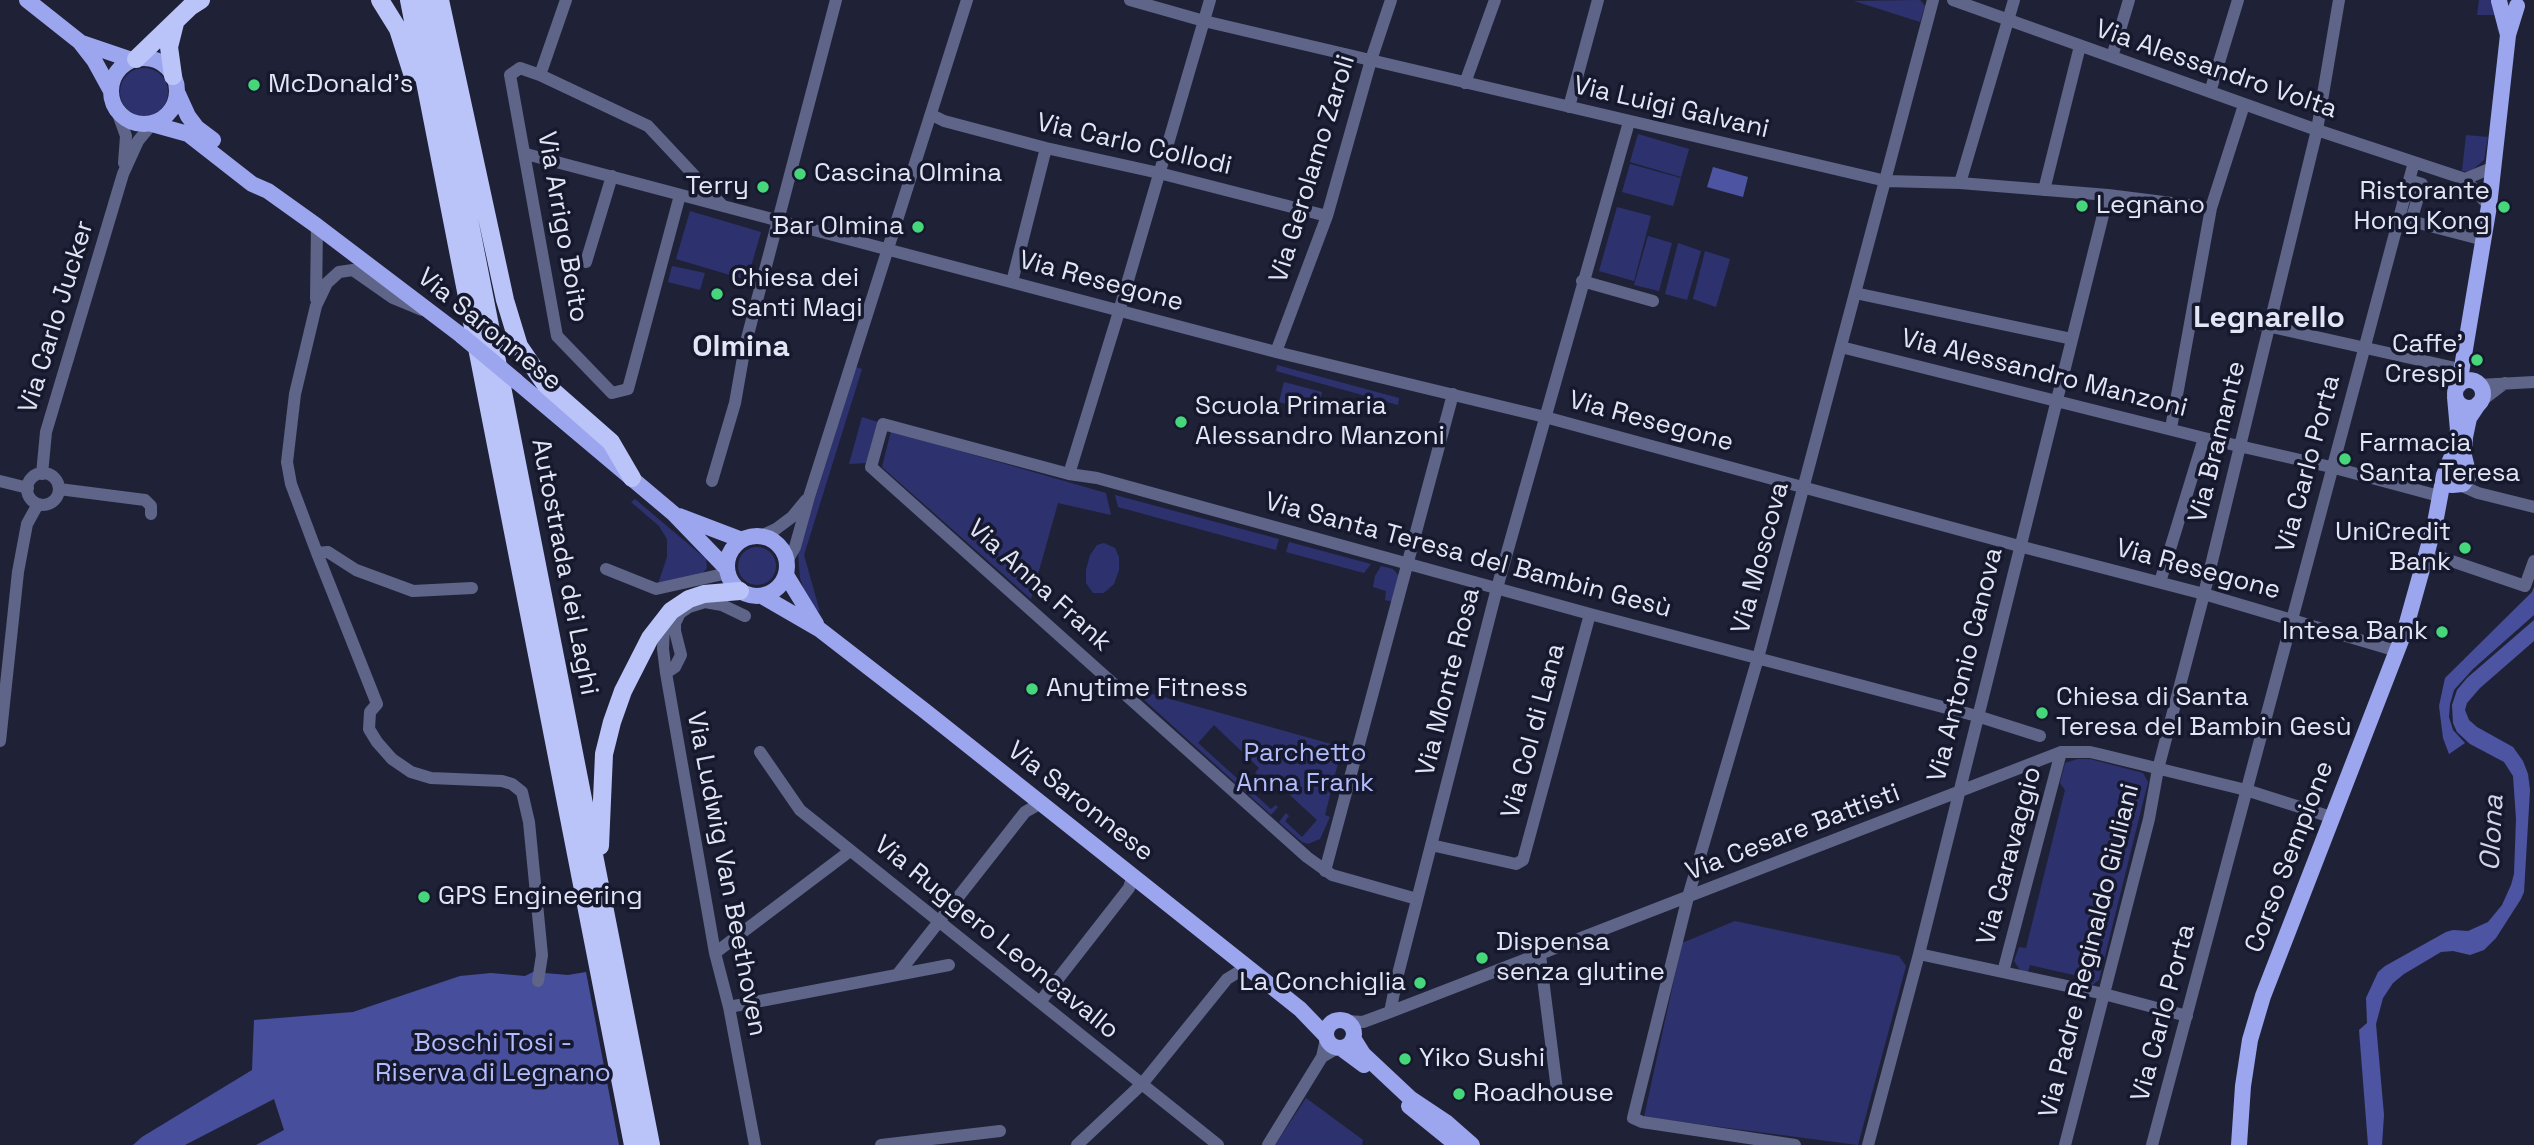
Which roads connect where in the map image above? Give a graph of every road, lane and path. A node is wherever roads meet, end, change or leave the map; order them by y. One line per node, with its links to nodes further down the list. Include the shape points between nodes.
1 (26, 0): 27 (main road)
2 (201, 0): 25 (highway)
3 (380, 0): 67 (highway, via 408,57)
4 (409, 0): 67 (highway, Autostrada dei Laghi)
5 (426, 0): 151 (highway, Autostrada dei Laghi)
6 (440, 0): 99 (highway, via 516,338 545,384 611,443)
7 (566, 0): 32 (street)
8 (836, 0): 64 (street)
9 (967, 0): 41 (street)
10 (1130, 0): 24 (street, Via Luigi Galvani)
11 (1210, 0): 24 (street)
12 (1391, 0): 31 (street, Via Gerolamo Zaroli)
13 (1495, 0): 34 (street)
14 (1598, 0): 39 (street)
15 (1933, 0): 54 (street, Via Moscova)
16 (1954, 0): 23 (street, Via Alessandro Volta)
17 (2014, 0): 23 (street)
18 (2129, 0): 29 (street)
19 (2238, 0): 36 (street)
20 (2339, 0): 44 (street, Via Bramante)
21 (2499, 1): 22 (main road, Corso Sempione, via 2504,5); 26 (main road, Corso Sempione)
22 (2521, 3): 26 (main road, Corso Sempione)
23 (2008, 20): 28 (street, Via Alessandro Volta); 55 (street)
24 (1204, 22): 31 (street, Via Luigi Galvani); 49 (street)
25 (174, 23): 30 (highway); 33 (highway, via 169,47)
26 (2508, 35): 48 (main road, Corso Sempione)
27 (80, 42): 30 (main road); 35 (main road)
28 (2080, 46): 29 (street, Via Alessandro Volta); 56 (street)
29 (2112, 57): 36 (street, Via Alessandro Volta)
30 (134, 60): 33 (main road, via 158,61); 35 (main road, via 117,72)
31 (1371, 60): 34 (street, Via Luigi Galvani); 63 (street, Via Gerolamo Zaroli)
32 (540, 75): 46 (street, Via Arrigo Boito, via 520,68 510,75); 60 (street, via 648,125)
33 (173, 76): 37 (main road)
34 (1465, 83): 39 (street, Via Luigi Galvani)
35 (111, 91): 40 (main road)
36 (2210, 92): 38 (street, Via Alessandro Volta)
37 (178, 94): 43 (main road, via 171,111); 57 (main road, Via Saronnese, via 197,128 259,176)
38 (2244, 104): 44 (street, Via Alessandro Volta); 62 (street)
39 (1569, 107): 42 (street, Via Luigi Galvani)
40 (117, 111): 43 (main road, via 133,123); 50 (street, Via Carlo Jucker, via 126,136)
41 (932, 115): 45 (street, Via Carlo Collodi); 68 (street)
42 (1629, 122): 54 (street, Via Luigi Galvani); 70 (street, Via Monte Rosa)
43 (152, 124): 50 (street, Via Carlo Jucker); 57 (main road, Via Saronnese, via 188,134 252,184)
44 (2317, 131): 47 (street, Via Alessandro Volta); 78 (street, Via Bramante)
45 (1046, 148): 49 (street, Via Carlo Collodi); 71 (street)
46 (526, 155): 51 (street, Via Resegone); 58 (street, Via Arrigo Boito, via 556,336 612,393 628,389)
47 (2414, 162): 52 (street, Via Alessandro Volta); 53 (street, Via Carlo Porta)
48 (2494, 167): 52 (street); 61 (main road, Corso Sempione)
49 (1159, 173): 63 (street, Via Carlo Collodi); 75 (street)
50 (123, 174): 97 (street, Via Carlo Jucker, via 46,432)
51 (612, 176): 58 (street, Via Resegone); 69 (street)
52 (2465, 179): 61 (street, Via Alessandro Volta)
53 (2409, 180): 66 (street, via 2422,184 2411,221); 81 (street, Via Carlo Porta)
54 (1886, 181): 55 (street, Via Luigi Galvani); 72 (street, Via Moscova)
55 (1959, 183): 56 (street, Via Luigi Galvani)
56 (2044, 190): 59 (street, Via Luigi Galvani)
57 (268, 191): 65 (main road, Via Saronnese)
58 (680, 195): 60 (street, Via Resegone)
59 (2108, 195): 62 (street, Via Luigi Galvani); 79 (street, Via Antonio Canova)
60 (722, 206): 64 (street, Via Resegone)
61 (2489, 206): 66 (main road, Corso Sempione)
62 (2211, 208): 93 (street)
63 (1326, 216): 83 (street, Via Gerolamo Zaroli)
64 (777, 222): 68 (street, Via Resegone); 102 (street)
65 (317, 226): 74 (street); 76 (main road, Via Saronnese)
66 (2484, 240): 82 (main road, Corso Sempione)
67 (458, 248): 172 (highway, Autostrada dei Laghi)
68 (889, 250): 71 (street, Via Resegone); 107 (street)
69 (586, 262)
70 (1582, 281): 73 (street); 91 (street, Via Monte Rosa)
71 (1012, 282): 75 (street, Via Resegone)
72 (1856, 293): 79 (street); 80 (street, Via Moscova)
73 (1653, 301)
74 (316, 306): 76 (street, via 332,277 353,270 393,298); 116 (street, via 291,418 287,463)
75 (1119, 311): 83 (street, Via Resegone); 98 (street)
76 (432, 314): 99 (main road, Via Saronnese, bridge)
77 (2240, 320): 78 (street)
78 (2269, 327): 81 (street); 95 (street, Via Bramante)
79 (2072, 339): 89 (street, Via Antonio Canova)
80 (1841, 347): 89 (street, Via Alessandro Manzoni); 103 (street, Via Moscova)
81 (2364, 348): 86 (street); 96 (street, Via Carlo Porta)
82 (2465, 349): 86 (main road, Corso Sempione); 87 (main road, Corso Sempione)
83 (1276, 352): 88 (street, Via Resegone)
84 (2534, 382): 85 (street)
85 (2505, 383): 87 (street); 90 (street)
86 (2458, 384): 87 (main road); 90 (main road, via 2459,404 2466,408); 100 (main road, Corso Sempione)
87 (2477, 384): 90 (main road, Corso Sempione, via 2483,395)
88 (1453, 394): 91 (street, Via Resegone); 119 (street)
89 (2056, 400): 93 (street, Via Alessandro Manzoni); 115 (street, Via Antonio Canova)
90 (2479, 403): 100 (main road, Corso Sempione, via 2469,418)
91 (1545, 417): 103 (street, Via Resegone); 125 (street, Via Monte Rosa)
92 (883, 424): 98 (street, Via Santa Teresa del Bambin Gesù); 149 (street, Via Anna Frank, via 871,467)
93 (2171, 428): 94 (street, Via Alessandro Manzoni)
94 (2204, 438): 95 (street, Via Alessandro Manzoni); 123 (street)
95 (2240, 445): 96 (street, Via Alessandro Manzoni); 127 (street, Via Bramante)
96 (2332, 467): 106 (street, Via Alessandro Manzoni); 132 (street, Via Carlo Porta)
97 (42, 474): 104 (street, via 32,478); 105 (street, via 52,476)
98 (1069, 474): 119 (street, Via Santa Teresa del Bambin Gesù)
99 (632, 478): 111 (main road, Via Saronnese)
100 (2457, 480): 106 (main road, Corso Sempione); 109 (street, via 2478,494); 112 (main road, Corso Sempione)
101 (0, 481): 104 (street)
102 (712, 481)
103 (1803, 487): 115 (street, Via Resegone); 135 (street, Via Moscova)
104 (28, 488): 108 (street, via 30,498)
105 (59, 489): 108 (street, via 52,502); 110 (street, via 145,500)
106 (2439, 496): 112 (main road, Corso Sempione)
107 (809, 497): 113 (street, via 792,517); 120 (street)
108 (38, 504): 139 (street, via 27,524 18,572)
109 (2534, 507)
110 (151, 514)
111 (674, 514): 114 (main road, Via Saronnese); 122 (main road, Via Saronnese)
112 (2435, 523): 117 (main road, Corso Sempione)
113 (761, 536): 114 (main road); 120 (main road, Via Saronnese, via 778,544)
114 (742, 540): 122 (main road, via 729,556)
115 (2019, 546): 123 (street, Via Resegone); 137 (street, Via Antonio Canova)
116 (317, 553): 124 (street, via 328,552 356,570 413,591); 162 (street, via 377,704 370,712 369,729 376,742 411,772 431,778 502,780 522,792 542,955)
117 (2428, 553): 118 (street, via 2525,586); 134 (main road, Corso Sempione)
118 (2534, 561)
119 (1407, 564): 125 (street, Via Santa Teresa del Bambin Gesù); 149 (street)
120 (787, 568): 128 (main road, via 775,591); 133 (main road, Via Saronnese, via 800,602)
121 (606, 569): 122 (street, via 656,589)
122 (728, 571): 126 (main road, Via Saronnese)
123 (2160, 582): 127 (street, Via Resegone)
124 (472, 588)
125 (1497, 588): 130 (street, Via Santa Teresa del Bambin Gesù); 147 (street, Via Monte Rosa)
126 (740, 591): 128 (main road, Via Saronnese); 129 (highway, via 704,594)
127 (2204, 594): 132 (street, Via Resegone); 142 (street, Via Bramante)
128 (762, 596): 133 (main road, Via Saronnese)
129 (671, 611): 136 (street, Via Ludwig Van Beethoven, via 664,625); 151 (highway, via 650,638 612,722 604,754)
130 (1590, 614): 135 (street, Via Santa Teresa del Bambin Gesù); 147 (street, Via Col di Lana, via 1523,860 1516,864)
131 (745, 616): 136 (street, via 705,601 680,613 675,624 681,656)
132 (2290, 620): 134 (street, Via Resegone); 143 (street, Via Carlo Porta)
133 (819, 629): 145 (main road, Via Saronnese)
134 (2397, 652): 146 (main road, Corso Sempione)
135 (1758, 658): 137 (street, Via Santa Teresa del Bambin Gesù); 152 (street, Via Moscova)
136 (666, 673): 155 (street, Via Ludwig Van Beethoven)
137 (1977, 716): 138 (street, Via Santa Teresa del Bambin Gesù); 144 (street, Via Antonio Canova)
138 (2040, 736)
139 (0, 741)
140 (760, 752): 148 (street, Via Ruggero Leoncavallo, via 800,810)
141 (2062, 752): 142 (street, via 2090,752); 144 (street, Via Cesare Battisti); 160 (street, Via Caravaggio)
142 (2158, 769): 143 (street); 163 (street, Via Padre Reginaldo Giuliani)
143 (2246, 790): 146 (street); 167 (street, Via Carlo Porta)
144 (1958, 794): 152 (street, Via Cesare Battisti); 156 (street, Via Antonio Canova)
145 (1041, 803): 150 (main road, Via Saronnese); 154 (street, via 1025,812)
146 (2331, 817): 185 (main road, Corso Sempione, via 2250,1040)
147 (1431, 845): 153 (street, Via Monte Rosa)
148 (850, 850): 154 (street, Via Ruggero Leoncavallo); 155 (street)
149 (1325, 871): 153 (street, Via Anna Frank)
150 (1133, 875): 159 (main road, Via Saronnese); 164 (street, via 1129,888)
151 (599, 878): 173 (highway, Autostrada dei Laghi)
152 (1688, 897): 157 (street, Via Cesare Battisti); 181 (street, Via Moscova, via 1633,1118)
153 (1417, 899): 166 (street, Via Monte Rosa)
154 (938, 920): 161 (street); 164 (street, Via Ruggero Leoncavallo)
155 (715, 953): 165 (street, Via Ludwig Van Beethoven)
156 (1919, 954): 160 (street); 182 (street, Via Antonio Canova)
157 (1540, 955): 166 (street, Via Cesare Battisti); 170 (street)
158 (949, 965): 161 (street)
159 (1251, 970): 168 (main road, Via Saronnese, via 1309,1017); 169 (street, via 1227,979)
160 (2003, 972): 163 (street)
161 (897, 975): 165 (street)
162 (538, 981)
163 (2104, 994): 167 (street); 183 (street, Via Padre Reginaldo Giuliani)
164 (1040, 1002): 169 (street, Via Ruggero Leoncavallo)
165 (729, 1007): 174 (street, Via Ludwig Van Beethoven)
166 (1390, 1012): 168 (street, Via Cesare Battisti)
167 (2187, 1016): 184 (street, Via Carlo Porta)
168 (1342, 1034): 178 (street, via 1322,1056); 179 (main road, Via Saronnese, via 1376,1075); 180 (main road, Via Saronnese, via 1411,1098)
169 (1142, 1084): 176 (street); 177 (street, Via Ruggero Leoncavallo)
170 (1557, 1090)
171 (1000, 1131): 175 (street)
172 (633, 1145)
173 (651, 1145)
174 (755, 1145)
175 (881, 1145)
176 (1077, 1145)
177 (1219, 1145)
178 (1268, 1145)
179 (1457, 1145)
180 (1472, 1145)
181 (1796, 1145)
182 (1868, 1145)
183 (2066, 1145)
184 (2152, 1145)
185 (2239, 1145)

